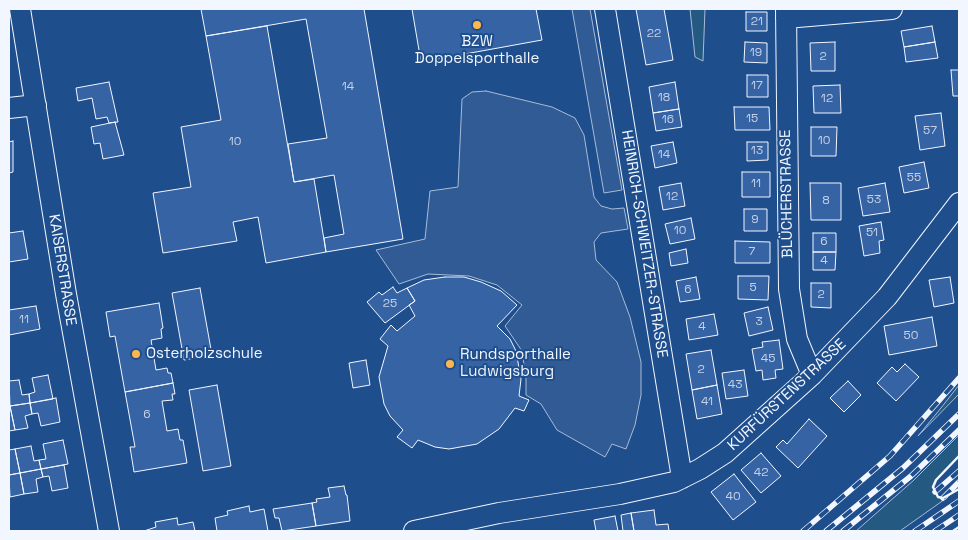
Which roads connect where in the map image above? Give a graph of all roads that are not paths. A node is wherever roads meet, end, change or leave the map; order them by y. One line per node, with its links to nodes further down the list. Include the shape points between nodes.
1 (20, 9): 5 (street, KAISERSTRASSE)
2 (605, 9): 9 (street, HEINRICH-SCHWEITZER-STRASSE)
3 (892, 9): 4 (street)
4 (786, 14): 8 (street, BLÜCHERSTRASSE, via 789,289 797,339)
5 (36, 105): 6 (street); 10 (street, KAISERSTRASSE)
6 (9, 108)
7 (959, 203): 8 (street, KURFÜRSTENSTRASSE, via 887,297)
8 (812, 375): 9 (street, KURFÜRSTENSTRASSE, via 725,453)
9 (682, 478): 11 (street, KURFÜRSTENSTRASSE, via 620,494 499,513)
10 (108, 531)
11 (414, 531)

